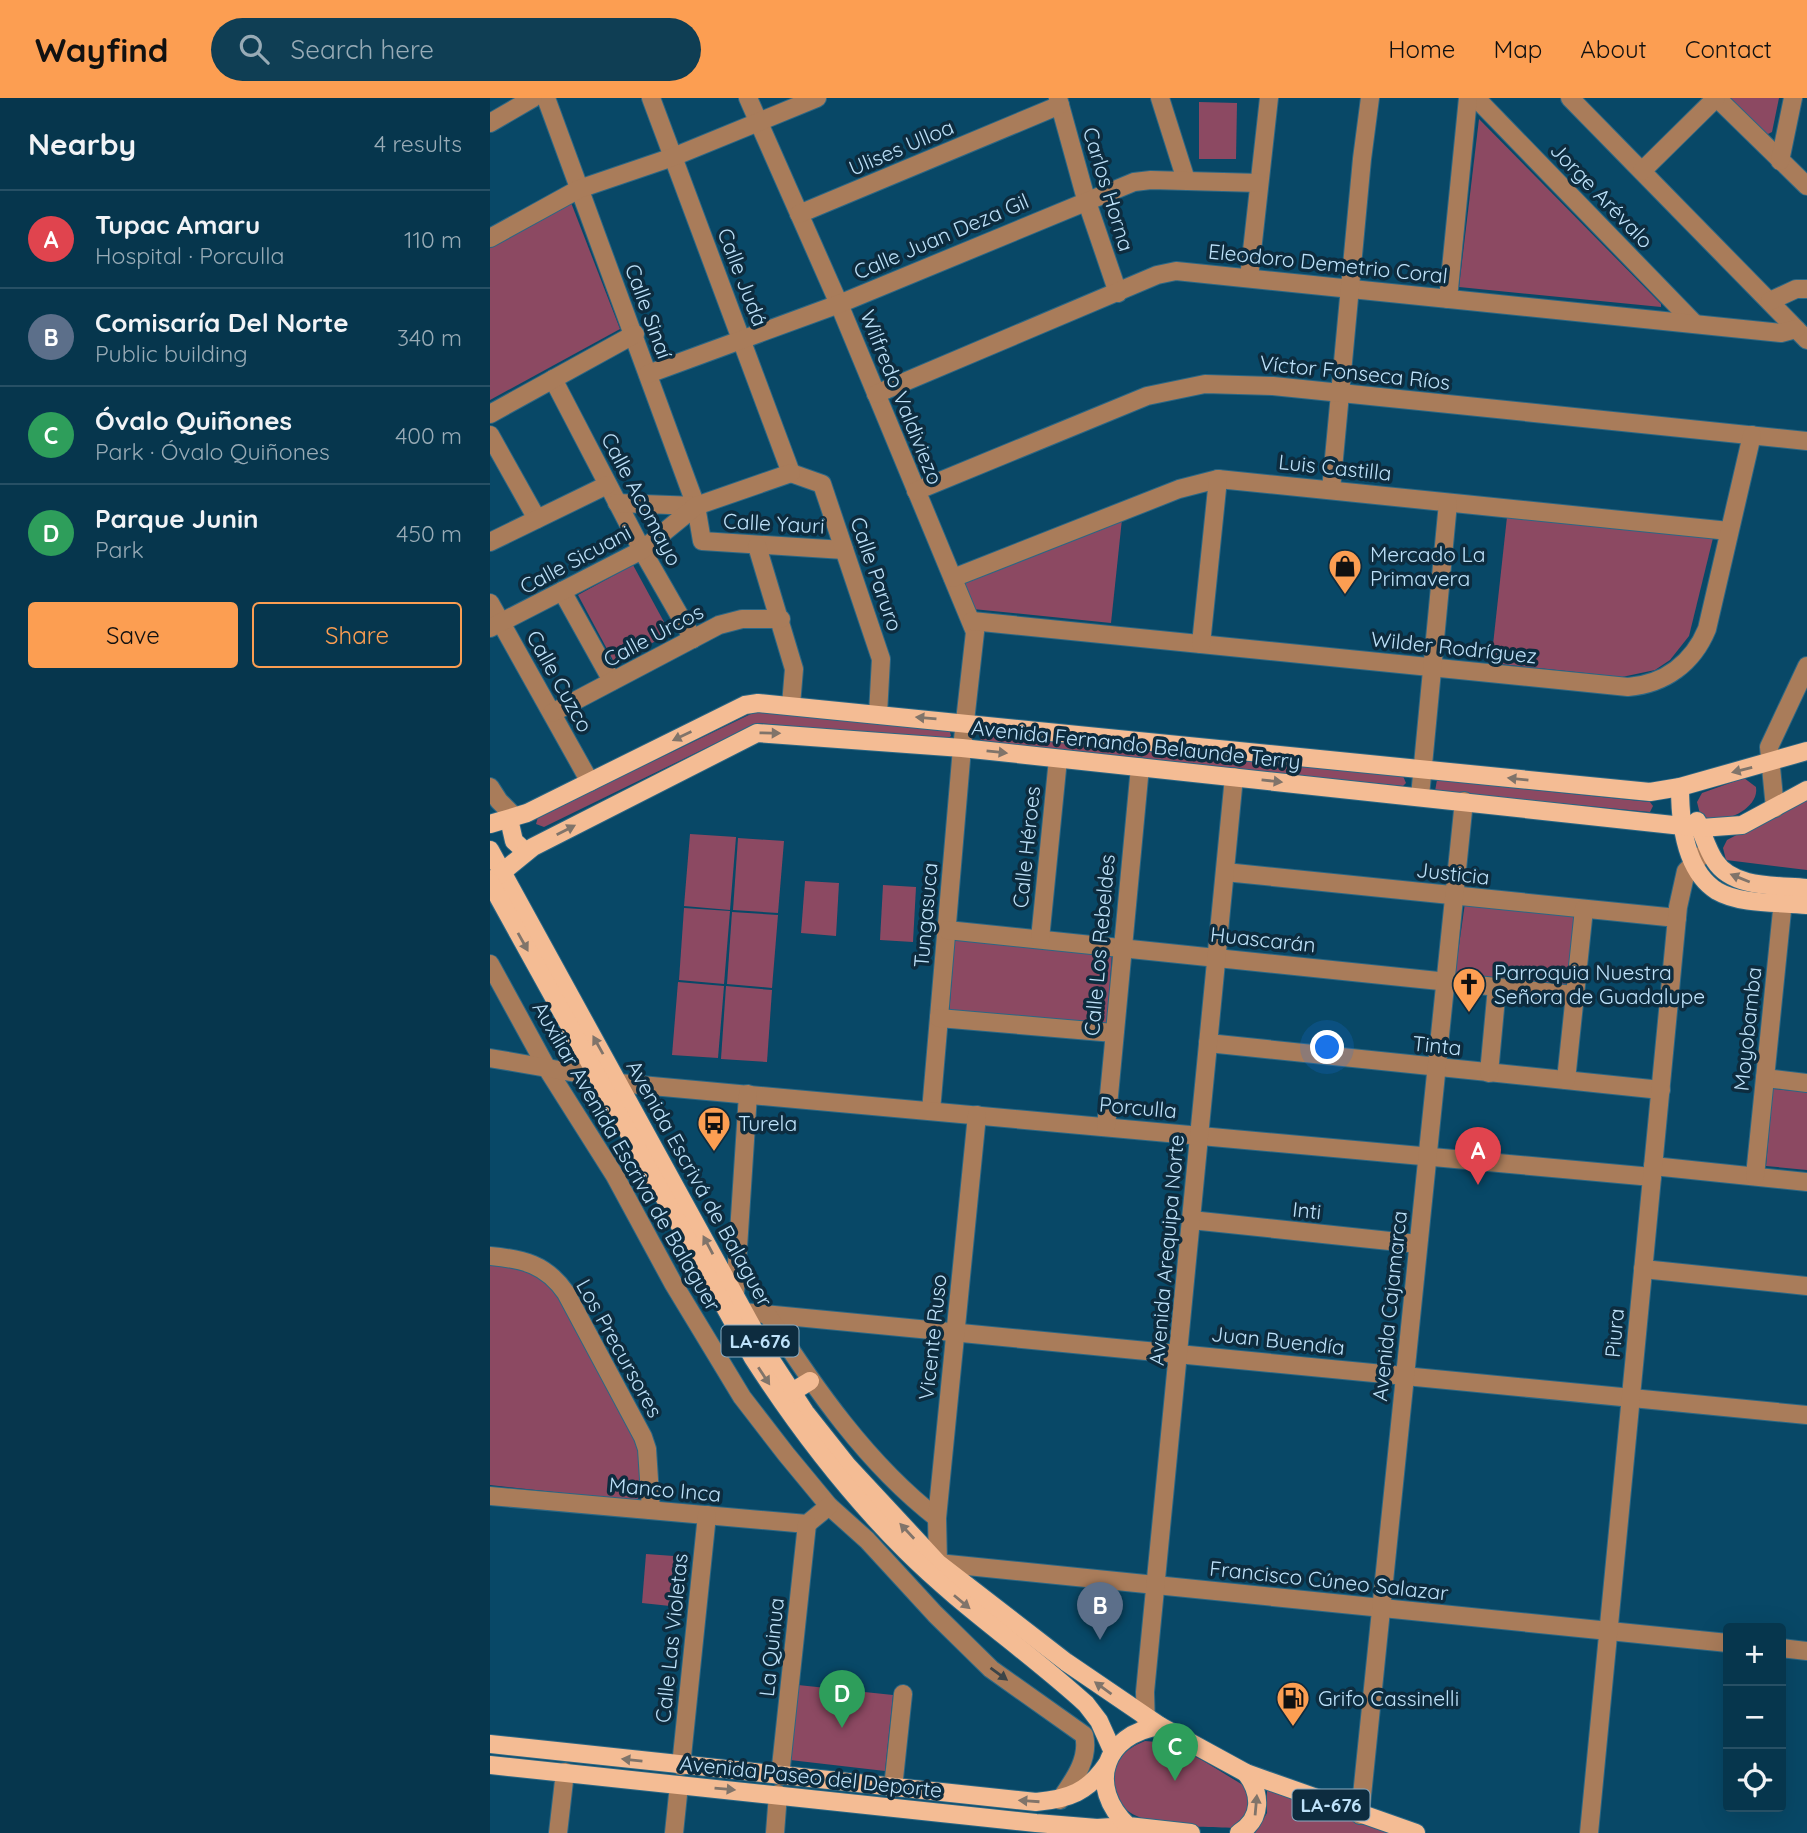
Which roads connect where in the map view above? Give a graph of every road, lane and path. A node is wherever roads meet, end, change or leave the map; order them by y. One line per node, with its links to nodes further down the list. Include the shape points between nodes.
1 (533, 98): 15 (street)
2 (546, 98): 23 (street, Calle Sinaí)
3 (651, 98): 17 (street, Calle Judá)
4 (748, 98): 16 (street, Wilfredo Valdiviezo)
5 (817, 98): 16 (street)
6 (1160, 98): 20 (street)
7 (1269, 98): 21 (street)
8 (1370, 98): 28 (street)
9 (1468, 98): 31 (street)
10 (1476, 98): 34 (street, Jorge Arévalo)
11 (1570, 98): 19 (street)
12 (1716, 98): 18 (street); 19 (street)
13 (1793, 98): 18 (street)
14 (1059, 102): 24 (street, Carlos Horna); 25 (street, Ulises Ulloa)
15 (490, 123)
16 (759, 124): 17 (street); 25 (street, Wilfredo Valdiviezo)
17 (673, 157): 23 (street); 37 (street, Calle Judá)
18 (1780, 161): 22 (street)
19 (1642, 171): 32 (street)
20 (1186, 180): 21 (street, Calle Juan Deza Gil); 24 (street, Calle Juan Deza Gil, via 1134,182)
21 (1259, 183): 27 (street)
22 (1807, 186)
23 (579, 189): 26 (street); 35 (street, Calle Sinaí)
24 (1086, 199): 30 (street, Carlos Horna); 33 (street, Calle Juan Deza Gil)
25 (799, 214): 33 (street, Wilfredo Valdiviezo)
26 (490, 238)
27 (1249, 278): 28 (street, Eleodoro Demetrio Coral); 30 (street, Eleodoro Demetrio Coral, via 1176,271)
28 (1349, 287): 31 (street, Eleodoro Demetrio Coral); 40 (street)
29 (1807, 289): 32 (street)
30 (1118, 293): 41 (street, Eleodoro Demetrio Coral)
31 (1448, 299): 34 (street, Eleodoro Demetrio Coral)
32 (1770, 301): 36 (street)
33 (839, 304): 37 (street, Calle Juan Deza Gil); 41 (street, Wilfredo Valdiviezo)
34 (1695, 324): 36 (street, Eleodoro Demetrio Coral)
35 (635, 334): 38 (street, Calle Sinaí); 39 (street)
36 (1802, 335)
37 (743, 340): 38 (street, Calle Juan Deza Gil); 46 (street, Calle Judá)
38 (648, 374): 53 (street, Calle Sinaí)
39 (553, 379): 42 (street); 48 (street, Calle Acomayo)
40 (1340, 393): 44 (street, Víctor Fonseca Ríos); 49 (street); 50 (street, Víctor Fonseca Ríos, via 1237,383 1173,389 1121,405)
41 (876, 394): 50 (street, Wilfredo Valdiviezo)
42 (490, 414)
43 (490, 435): 54 (street)
44 (1752, 435): 45 (street, Víctor Fonseca Ríos); 55 (street, Wilder Rodríguez)
45 (1807, 441)
46 (791, 473): 53 (street, Calle Sicuani); 60 (street, Calle Paruro, via 822,484)
47 (1218, 479): 49 (street, Luis Castilla); 61 (street, Luis Castilla, via 1179,489); 68 (street)
48 (607, 485): 51 (street, Calle Acomayo); 54 (street)
49 (1331, 489): 52 (street, Luis Castilla)
50 (916, 491): 61 (street, Wilfredo Valdiviezo)
51 (617, 503): 53 (street); 59 (street, Calle Acomayo)
52 (1448, 503): 55 (street, Luis Castilla); 70 (street)
53 (696, 506): 56 (street, Calle Sinaí); 59 (street, Calle Sicuani)
54 (537, 519): 57 (street)
55 (1729, 531): 70 (street, Wilder Rodríguez, via 1701,644 1678,670 1661,680 1629,687)
56 (702, 541): 58 (street, Calle Yauri)
57 (490, 542)
58 (757, 546): 60 (street, Calle Yauri); 64 (street)
59 (642, 550): 62 (street, Calle Sicuani); 67 (street, Calle Acomayo)
60 (844, 550): 74 (street, Calle Paruro, via 881,659)
61 (953, 578): 65 (street, Wilfredo Valdiviezo)
62 (562, 592): 66 (street, Calle Sicuani); 71 (street)
63 (490, 603): 66 (street, Calle Cuzco)
64 (781, 619): 67 (street, Calle Urcos, via 729,622); 72 (street, via 794,669)
65 (972, 621): 68 (street, Wilder Rodríguez); 75 (street, Wilfredo Valdiviezo, via 976,642)
66 (496, 626): 73 (street, Calle Cuzco)
67 (693, 639): 71 (street, Calle Urcos)
68 (1201, 644): 70 (street, Wilder Rodríguez)
69 (1807, 666): 79 (street, via 1769,747)
70 (1432, 669): 81 (street)
71 (612, 681): 73 (street, Calle Urcos)
72 (791, 705): 74 (main road, Avenida Fernando Belaunde Terry); 83 (main road, Avenida Fernando Belaunde Terry, one-way to 83, via 745,705)
73 (552, 713): 83 (street, Calle Cuzco)
74 (878, 714): 75 (main road, Avenida Fernando Belaunde Terry, one-way to 74)
75 (965, 722): 76 (street, Tungasuca); 81 (main road, Avenida Fernando Belaunde Terry)
76 (961, 748): 78 (main road, Avenida Fernando Belaunde Terry, one-way to 78); 96 (main road, Avenida Fernando Belaunde Terry, one-way to 76, via 757,733); 106 (street, Tungasuca)
77 (1807, 751): 79 (main road, Avenida Fernando Belaunde Terry)
78 (1058, 759): 80 (main road, Avenida Fernando Belaunde Terry); 107 (street, Calle Héroes)
79 (1770, 763): 85 (main road, Avenida Fernando Belaunde Terry, one-way to 85); 89 (street)
80 (1140, 767): 82 (main road, Avenida Fernando Belaunde Terry); 108 (street, Calle Los Rebeldes)
81 (1422, 770): 85 (main road, Avenida Fernando Belaunde Terry, one-way to 81, via 1650,792); 87 (street)
82 (1234, 777): 87 (main road, Avenida Fernando Belaunde Terry, one-way to 87); 98 (street, Avenida Arequipa Norte)
83 (590, 782): 90 (main road, Avenida Fernando Belaunde Terry)
84 (490, 787): 90 (street)
85 (1681, 788): 92 (main road); 93 (main road)
86 (1807, 790): 89 (main road, Avenida Fernando Belaunde Terry)
87 (1420, 796): 88 (main road, Avenida Fernando Belaunde Terry)
88 (1464, 801): 92 (main road, Avenida Fernando Belaunde Terry); 102 (street, Avenida Cajamarca)
89 (1775, 808): 93 (main road, Avenida Fernando Belaunde Terry, via 1742,825)
90 (512, 818): 91 (main road, Avenida Fernando Belaunde Terry); 96 (main road, via 514,841)
91 (490, 824)
92 (1682, 825): 93 (main road, Avenida Fernando Belaunde Terry); 97 (main road)
93 (1701, 828): 95 (main road)
94 (490, 850): 99 (main road, Avenida Escrivá de Balaguer / LA-676)
95 (1710, 850): 97 (street); 101 (main road, one-way to 95, via 1735,878 1715,862)
96 (526, 852): 99 (main road, Avenida Fernando Belaunde Terry)
97 (1694, 861): 101 (main road, via 1715,890 1730,896); 105 (street, Piura, via 1686,871)
98 (1225, 872): 102 (street, Justicia); 109 (street, Avenida Arequipa Norte)
99 (494, 879): 118 (main road, Avenida Escrivá de Balaguer / LA-676, one-way to 118); 125 (main road, Avenida Escrivá de Balaguer / LA-676, one-way to 99)
100 (1807, 888): 101 (main road)
101 (1783, 894): 103 (main road); 123 (street, Moyobamba)
102 (1454, 896): 104 (street, Justicia); 111 (street, Avenida Cajamarca)
103 (1807, 905)
104 (1584, 909): 105 (street, Justicia); 113 (street)
105 (1677, 918): 127 (street, Piura)
106 (947, 930): 107 (street, Huascarán); 114 (street, Tungasuca)
107 (1040, 939): 108 (street, Huascarán)
108 (1121, 948): 109 (street, Huascarán); 115 (street, Calle Los Rebeldes)
109 (1217, 957): 111 (street, Huascarán); 116 (street, Avenida Arequipa Norte)
110 (490, 964): 121 (street, Auxiliar Avenida Escriva de Balaguer)
111 (1446, 982): 112 (street, Huascarán); 119 (street, Avenida Cajamarca)
112 (1497, 987): 113 (street, Huascarán); 122 (street)
113 (1574, 995): 124 (street)
114 (939, 1018): 115 (street); 129 (street, Tungasuca)
115 (1114, 1032): 131 (street, Calle Los Rebeldes)
116 (1208, 1043): 119 (street, Tinta); 132 (street, Avenida Arequipa Norte)
117 (490, 1058): 121 (street)
118 (594, 1067): 121 (street, via 576,1073); 158 (main road, Avenida Escrivá de Balaguer / LA-676, one-way to 158, via 753,1359 795,1423 848,1489)
119 (1437, 1068): 122 (street, Tinta); 133 (street, Avenida Cajamarca)
120 (490, 1070): 121 (street)
121 (548, 1070): 153 (street, Auxiliar Avenida Escriva de Balaguer, via 615,1176 742,1398)
122 (1489, 1073): 124 (street, Tinta)
123 (1765, 1078): 126 (street); 135 (street, Moyobamba)
124 (1566, 1080): 127 (street, Tinta)
125 (619, 1083): 128 (street, Porculla); 142 (main road, Avenida Escrivá de Balaguer / LA-676, one-way to 125)
126 (1807, 1083)
127 (1661, 1090): 134 (street, Piura)
128 (748, 1094): 129 (street, Porculla); 142 (street)
129 (931, 1111): 130 (street, Porculla)
130 (977, 1115): 131 (street, Porculla); 145 (street, Vicente Ruso)
131 (1106, 1127): 132 (street, Porculla)
132 (1199, 1136): 133 (street, Porculla); 137 (street, Avenida Arequipa Norte)
133 (1427, 1157): 134 (street, Porculla); 138 (street, Avenida Cajamarca)
134 (1653, 1172): 135 (street, Porculla); 140 (street, Piura)
135 (1755, 1176): 136 (street, Porculla)
136 (1807, 1182)
137 (1191, 1220): 138 (street, Inti); 146 (street, Avenida Arequipa Norte)
138 (1418, 1244): 147 (street, Avenida Cajamarca)
139 (490, 1256): 154 (street, Los Precursores, via 535,1264 550,1272 566,1293 643,1437 648,1450)
140 (1643, 1269): 141 (street); 150 (street, Piura)
141 (1807, 1286)
142 (735, 1294): 143 (main road, Avenida Escrivá de Balaguer / LA-676)
143 (744, 1312): 144 (street, Juan Buendía); 149 (main road, Avenida Escrivá de Balaguer / LA-676)
144 (767, 1314): 145 (street, Juan Buendía); 148 (street)
145 (955, 1332): 146 (street, Juan Buendía); 156 (street, Vicente Ruso)
146 (1179, 1354): 147 (street, Juan Buendía); 159 (street, Avenida Arequipa Norte)
147 (1405, 1376): 150 (street, Juan Buendía); 160 (street, Avenida Cajamarca)
148 (810, 1381): 149 (main road); 156 (street, via 906,1494)
149 (792, 1392): 158 (main road, Avenida Escrivá de Balaguer / LA-676, one-way to 149)
150 (1631, 1398): 151 (street, Juan Buendía); 161 (street, Piura)
151 (1807, 1415)
152 (490, 1496): 154 (street, Manco Inca)
153 (829, 1506): 157 (street); 177 (street, Auxiliar Avenida Escriva de Balaguer, one-way to 177, via 991,1669 1084,1735 1087,1748 1082,1764)
154 (651, 1510): 155 (street, Manco Inca)
155 (707, 1515): 157 (street, Manco Inca); 170 (street, Calle Las Violetas)
156 (937, 1518): 158 (street, Vicente Ruso)
157 (807, 1524): 173 (street, La Quinua)
158 (933, 1568): 159 (street, Francisco Cúneo Salazar); 166 (main road, Avenida Escrivá de Balaguer / LA-676, one-way to 158); 168 (main road, Avenida Escrivá de Balaguer / LA-676, one-way to 168, via 1086,1704 1103,1728)
159 (1157, 1586): 160 (street, Francisco Cúneo Salazar); 166 (street, Avenida Arequipa Norte, via 1145,1692)
160 (1381, 1608): 161 (street, Francisco Cúneo Salazar); 178 (street, Avenida Cajamarca)
161 (1608, 1631): 162 (street, Francisco Cúneo Salazar); 187 (street, Piura)
162 (1723, 1642)
163 (1786, 1649): 164 (street)
164 (1807, 1651)
165 (903, 1694): 175 (street)
166 (1150, 1723): 168 (main road, Avenida Paseo del Deporte, via 1133,1733); 172 (main road, LA-676)
167 (490, 1744): 170 (main road, Avenida Paseo del Deporte, one-way to 167)
168 (1110, 1758): 177 (main road, Avenida Paseo del Deporte, via 1084,1792); 180 (main road, LA-676, via 1104,1781 1108,1800)
169 (490, 1765): 171 (main road, Avenida Paseo del Deporte)
170 (681, 1766): 173 (main road, Avenida Paseo del Deporte)
171 (565, 1772): 174 (main road, Avenida Paseo del Deporte); 181 (street)
172 (1246, 1773): 178 (main road, LA-676); 185 (main road, one-way to 172, via 1255,1816 1258,1800)
173 (780, 1776): 175 (main road, Avenida Paseo del Deporte)
174 (679, 1785): 176 (main road, Avenida Paseo del Deporte, one-way to 176); 182 (street)
175 (893, 1788): 177 (main road, Avenida Paseo del Deporte, one-way to 175, via 1036,1802)
176 (778, 1794): 179 (main road, Avenida Paseo del Deporte); 183 (street)
177 (1060, 1800)
178 (1360, 1815): 186 (main road, LA-676)
179 (1036, 1828): 180 (main road, Avenida Paseo del Deporte)
180 (1132, 1829): 184 (main road, Avenida Paseo del Deporte)
181 (558, 1833)
182 (674, 1833)
183 (775, 1833)
184 (1191, 1833)
185 (1239, 1833)
186 (1416, 1833)
187 (1589, 1833)

